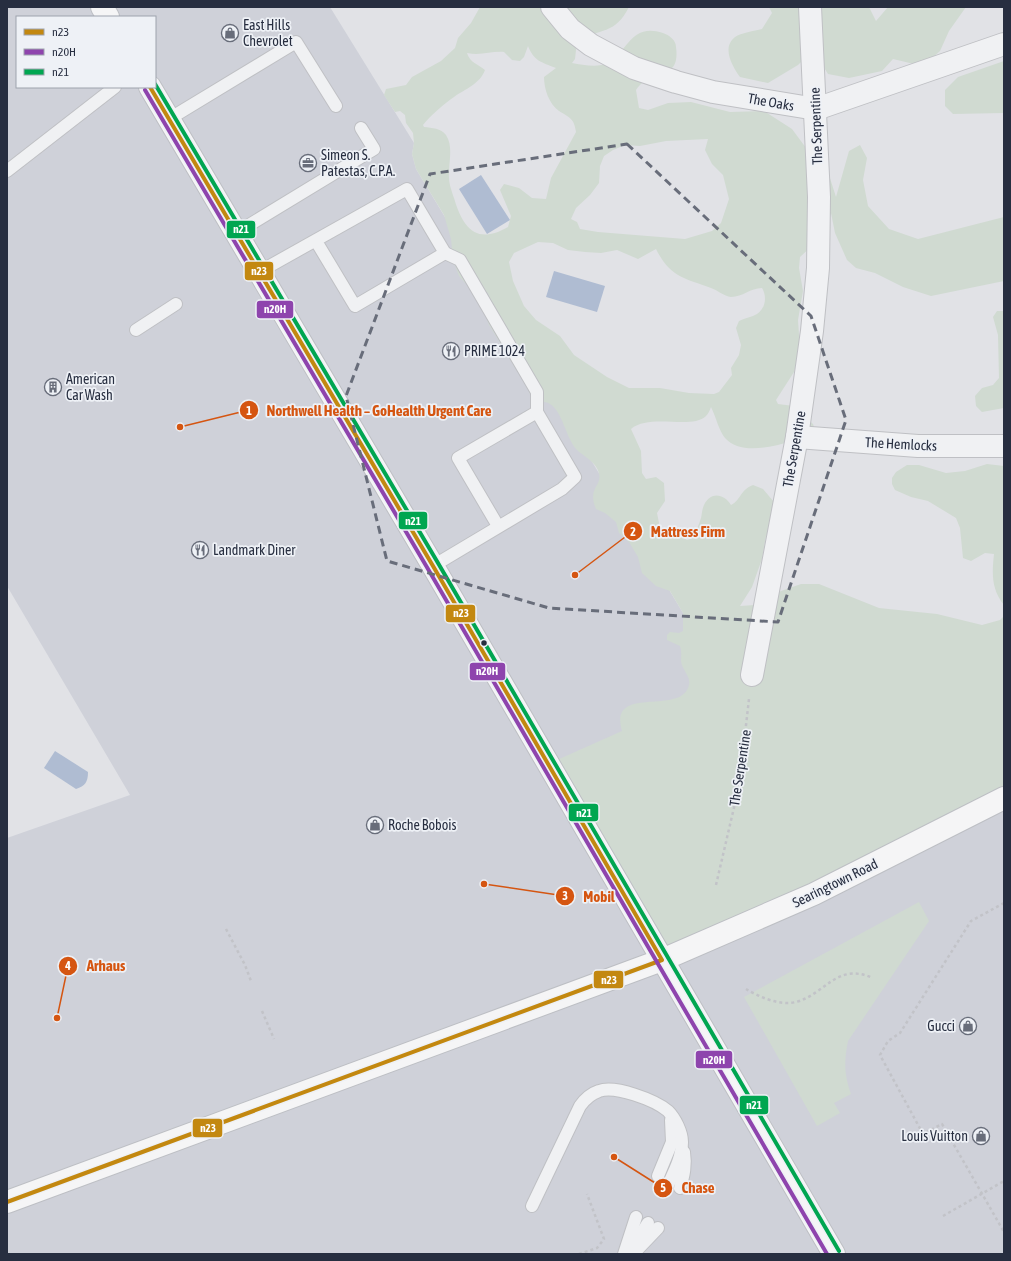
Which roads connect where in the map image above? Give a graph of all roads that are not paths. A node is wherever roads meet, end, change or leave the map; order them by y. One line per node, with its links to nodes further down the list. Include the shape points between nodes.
1 (102, 7): 4 (main road)
2 (552, 7): 9 (street, The Oaks, via 570,29 591,45 634,68 713,92)
3 (810, 7): 9 (street, The Serpentine)
4 (107, 16)
5 (1004, 44): 9 (street, The Oaks)
6 (114, 88): 12 (lane)
7 (151, 88): 10 (main road)
8 (336, 106): 10 (lane, via 296,42)
9 (816, 109): 20 (street, The Serpentine, via 818,268)
10 (168, 119): 13 (main road)
11 (361, 128): 13 (lane, via 374,149)
12 (7, 171)
13 (236, 233): 16 (main road)
14 (316, 241): 15 (lane, via 407,189); 15 (lane, via 355,306); 16 (lane)
15 (445, 253): 19 (lane, via 460,260 495,320 536,392)
16 (259, 272): 23 (main road)
17 (176, 304): 18 (lane)
18 (136, 330)
19 (537, 412): 22 (lane, via 575,477 562,490); 22 (lane, via 458,458)
20 (797, 437): 21 (street, The Hemlocks, via 918,446); 24 (street, The Serpentine)
21 (1004, 446)
22 (498, 526): 23 (lane)
23 (433, 566): 26 (main road)
24 (752, 675)
25 (1004, 798): 26 (main road, Searingtown Road, via 814,894)
26 (662, 960): 30 (main road, Searingtown Road); 36 (main road)
27 (669, 1112): 28 (lane, via 672,1142); 29 (lane, via 674,1118 682,1141); 31 (lane, via 647,1100 614,1090 599,1090 589,1096 580,1106)
28 (658, 1176)
29 (674, 1185)
30 (7, 1202)
31 (532, 1206)
32 (636, 1217): 33 (lane)
33 (624, 1254)
34 (628, 1254): 35 (lane, via 653,1226)
35 (633, 1254)
36 (834, 1254)

